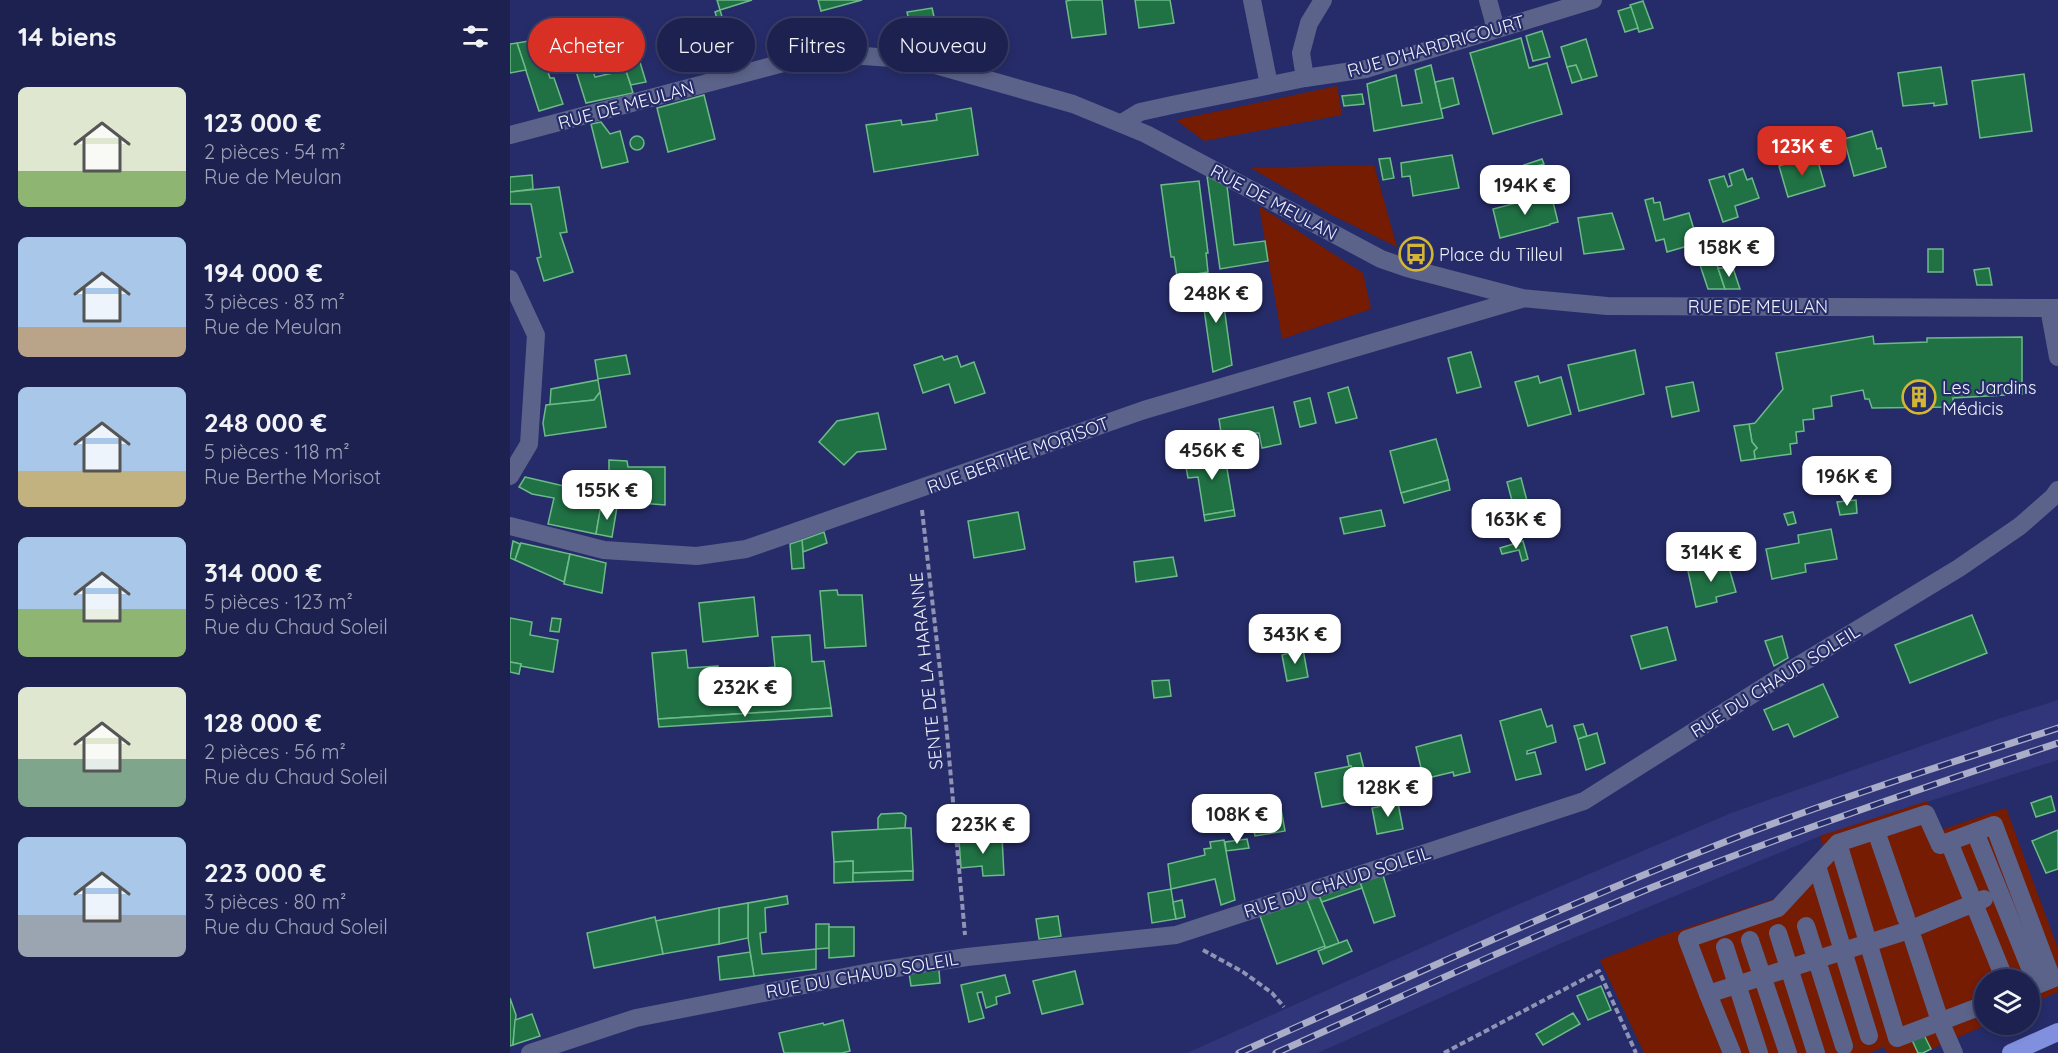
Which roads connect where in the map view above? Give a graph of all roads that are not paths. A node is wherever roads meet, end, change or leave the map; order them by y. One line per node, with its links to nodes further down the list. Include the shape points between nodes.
1 (1252, 0): 7 (street)
2 (1323, 0): 6 (street, via 1309,23 1301,53)
3 (1488, 0): 5 (street)
4 (1593, 0): 5 (street, RUE D'HARDRICOURT)
5 (1496, 29): 6 (street, RUE D'HARDRICOURT, via 1366,69)
6 (1305, 78): 7 (street, RUE D'HARDRICOURT)
7 (1269, 85): 8 (street, RUE D'HARDRICOURT)
8 (1172, 105): 9 (street, RUE D'HARDRICOURT, via 1140,112); 10 (street)
9 (1122, 123): 10 (street, RUE DE MEULAN); 11 (street, RUE DE MEULAN, via 1073,104 918,60 837,54 810,56)
10 (1146, 134): 13 (street, RUE DE MEULAN, via 1381,259)
11 (510, 135)
12 (510, 279): 16 (street, via 536,335 529,444)
13 (1522, 298): 14 (street, RUE DE MEULAN, via 1607,306); 18 (street, RUE BERTHE MORISOT, via 1144,410 746,549 697,556 604,550)
14 (2054, 308): 15 (street)
15 (2058, 357)
16 (510, 476)
17 (2058, 490): 48 (street, RUE DU CHAUD SOLEIL, via 2020,526 1959,568 1584,801 1176,935 967,957 870,972 636,1018)
18 (510, 526)
19 (1876, 831): 21 (street, via 1926,814 1940,845); 22 (street); 28 (street)
20 (1975, 832): 21 (street); 24 (street, via 1994,825); 25 (street)
21 (1949, 842): 26 (street)
22 (1838, 843): 23 (street); 31 (street)
23 (1817, 866): 33 (street); 41 (street, via 1778,908 1687,939)
24 (2017, 886): 25 (street); 40 (street, via 2052,979)
25 (2000, 893): 26 (street); 37 (street)
26 (1974, 903): 28 (street); 36 (street)
27 (1806, 926): 34 (street)
28 (1909, 929): 31 (street); 43 (street)
29 (1778, 933): 35 (street)
30 (1750, 940): 38 (street)
31 (1868, 943): 33 (street); 44 (street)
32 (1725, 947): 39 (street)
33 (1844, 951): 34 (street); 46 (street)
34 (1816, 959): 35 (street); 47 (street)
35 (1790, 968): 38 (street); 52 (street)
36 (2001, 969)
37 (2027, 969)
38 (1763, 976): 39 (street); 51 (street)
39 (1737, 984): 41 (street); 50 (street)
40 (2040, 984)
41 (1708, 994): 49 (street)
42 (1974, 1009): 43 (street)
43 (1940, 1022): 44 (street, via 1897,1038); 53 (street)
44 (1893, 1027): 46 (street)
45 (2058, 1032): 54 (main road)
46 (1869, 1036): 47 (street)
47 (1835, 1050)
48 (530, 1053)
49 (1732, 1053)
50 (1759, 1053)
51 (1788, 1053)
52 (1816, 1053)
53 (1954, 1053)
54 (2011, 1053)

